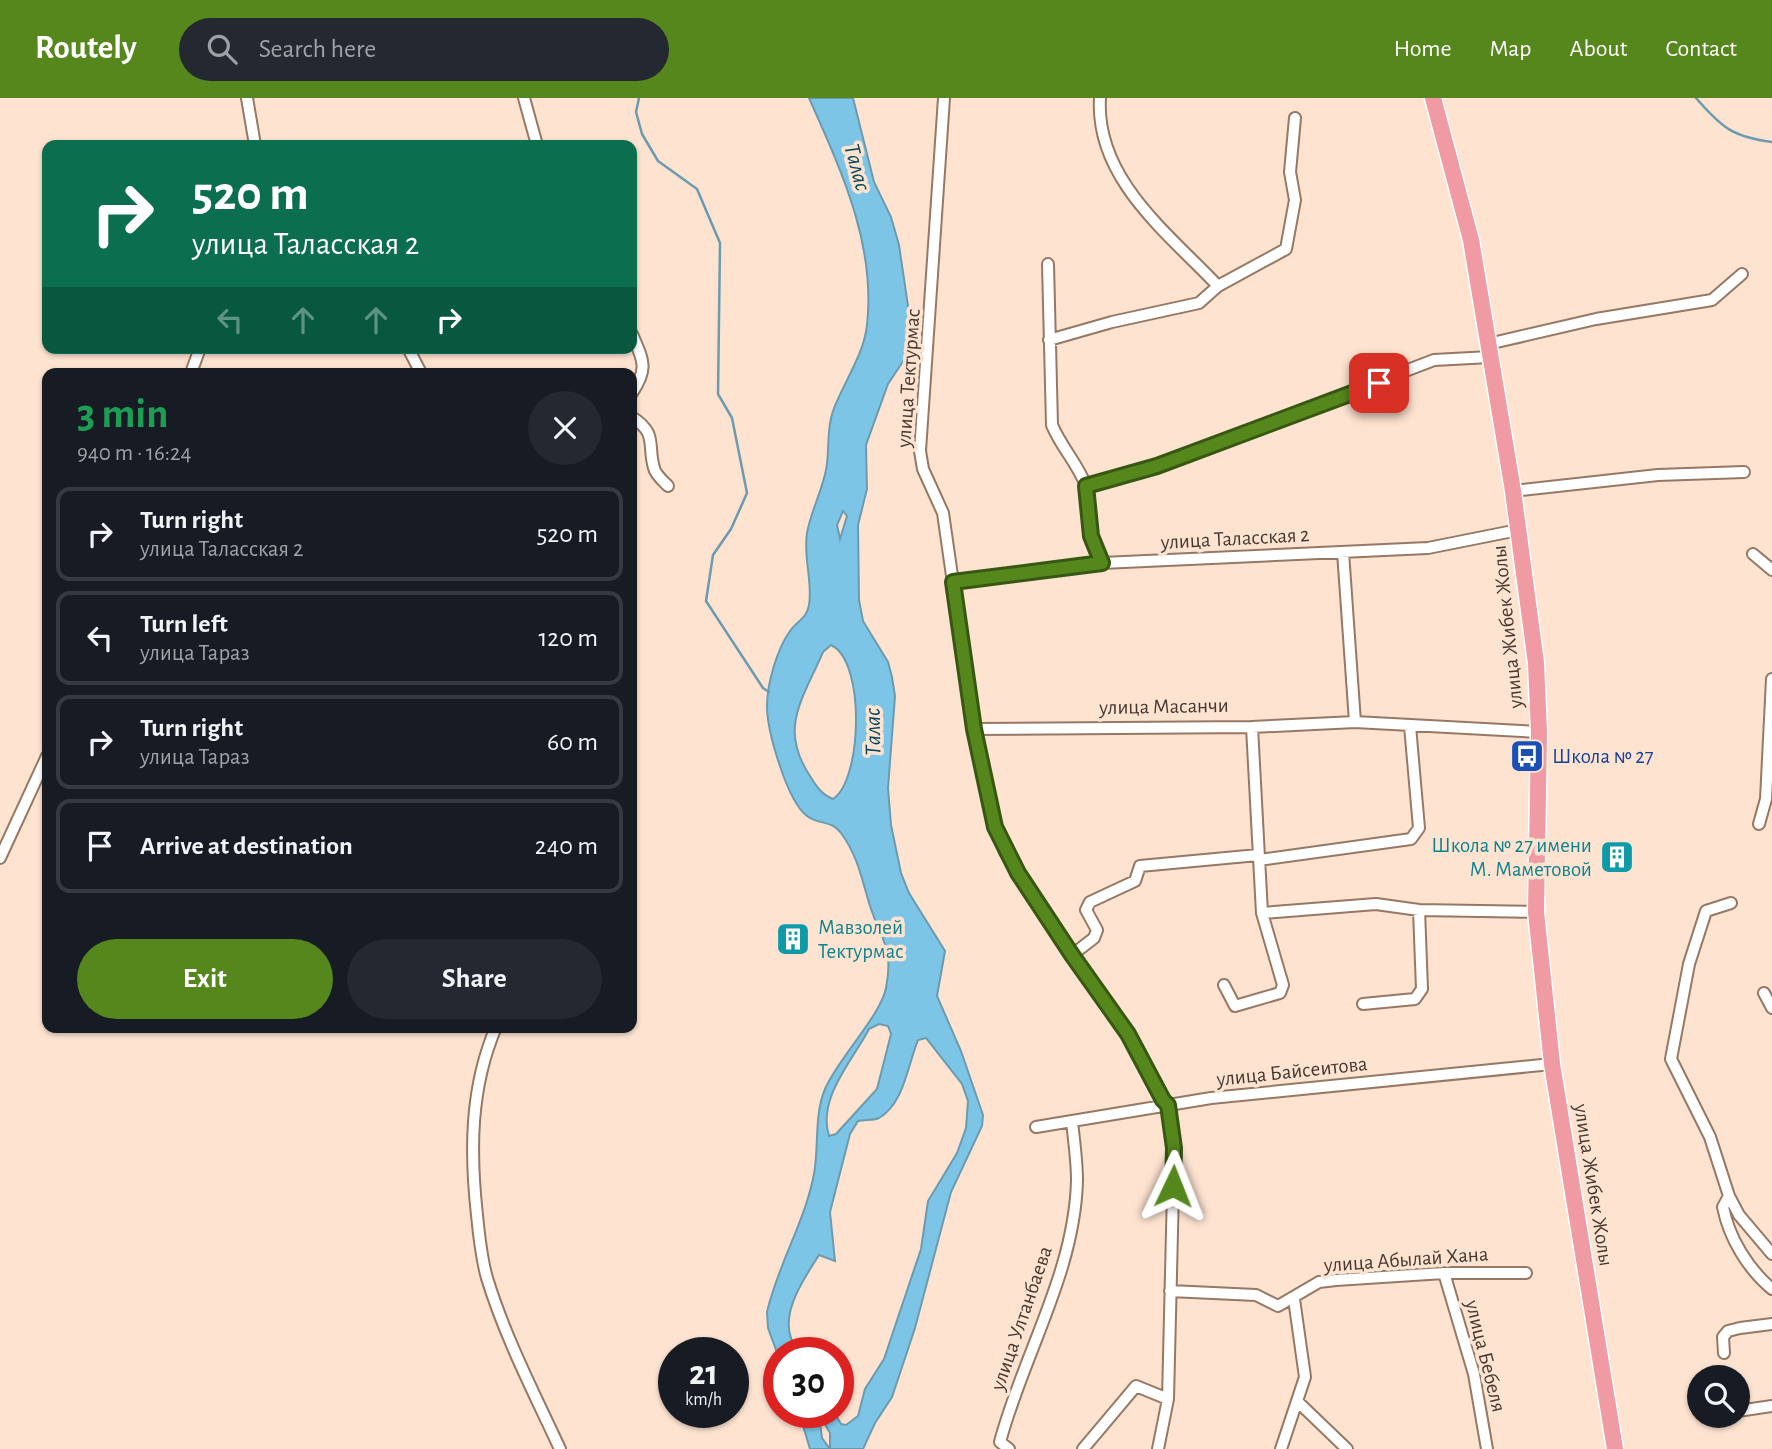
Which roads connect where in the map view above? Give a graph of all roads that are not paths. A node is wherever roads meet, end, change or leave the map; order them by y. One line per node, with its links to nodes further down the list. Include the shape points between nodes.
1 (247, 98): 7 (street)
2 (524, 98): 8 (street)
3 (944, 98): 26 (street, улица Тектурмас, via 920,451 943,513)
4 (1100, 98): 11 (street, via 1107,150 1128,189 1172,243)
5 (1433, 98): 14 (main road, улица Жибек Жолы, via 1471,240)
6 (1295, 118): 11 (street, via 1290,172 1295,200 1286,250)
7 (254, 140)
8 (536, 140)
9 (1048, 264): 12 (street)
10 (1742, 274): 14 (street, via 1712,300 1596,319)
11 (1218, 286): 12 (street, via 1199,303)
12 (1049, 340): 19 (street, via 1052,425)
13 (637, 347): 15 (street, via 644,366)
14 (1489, 351): 19 (street, via 1434,360 1157,466); 20 (main road, улица Жибек Жолы)
15 (637, 386)
16 (637, 420): 18 (street, via 652,440 654,469)
17 (1744, 472): 20 (street, via 1658,475)
18 (667, 486)
19 (1086, 486): 24 (street, via 1091,536)
20 (1513, 491): 21 (main road, улица Жибек Жолы)
21 (1518, 530): 22 (street, улица Таласская 2, via 1428,548); 32 (main road, улица Жибек Жолы, via 1536,663)
22 (1343, 552): 24 (street, улица Таласская 2); 28 (street)
23 (1753, 554): 25 (street)
24 (1102, 563): 26 (street, улица Таласская 2)
25 (1772, 570)
26 (953, 582): 31 (street, улица Тектурмас)
27 (1772, 679): 34 (street, via 1766,799)
28 (1355, 722): 29 (street, улица Масанчи); 30 (street, улица Масанчи)
29 (1410, 726): 32 (street, улица Масанчи); 36 (street, via 1416,836)
30 (1252, 727): 31 (street, улица Масанчи); 36 (street)
31 (974, 729): 41 (street, улица Тектурмас, via 995,827 1005,852)
32 (1539, 732): 39 (main road, улица Жибек Жолы)
33 (42, 767): 35 (street)
34 (1759, 824)
35 (0, 858)
36 (1258, 858): 40 (street); 41 (street, via 1140,866 1135,881 1090,902 1086,911 1097,930 1094,938)
37 (1731, 903): 51 (street, via 1706,911 1689,964 1671,1059 1710,1137)
38 (1419, 910): 39 (street); 40 (street, via 1376,904); 44 (street, via 1422,989 1415,999)
39 (1536, 912): 47 (main road, улица Жибек Жолы)
40 (1262, 913): 42 (street, via 1283,985 1280,993 1235,1006)
41 (1072, 955): 48 (street, улица Тектурмас, via 1128,1034)
42 (1224, 985)
43 (1764, 993): 45 (street)
44 (1363, 1004)
45 (1772, 1008)
46 (494, 1033): 65 (street, via 483,1060 471,1159 481,1257 519,1359)
47 (1552, 1064): 48 (street, улица Байсеитова); 71 (main road, улица Жибек Жолы)
48 (1168, 1105): 49 (street, улица Байсеитова); 56 (street, улица Тектурмас, via 1174,1148)
49 (1072, 1121): 50 (street, улица Байсеитова); 64 (street, улица Ултанбаева, via 1077,1181 1067,1242)
50 (1036, 1127)
51 (1729, 1196): 52 (street); 55 (street, via 1723,1207 1725,1218 1751,1271)
52 (1772, 1254)
53 (1444, 1273): 54 (street, улица Абылай Хана); 57 (street, улица Абылай Хана, via 1319,1282); 70 (street, улица Бебеля, via 1474,1374)
54 (1526, 1273)
55 (1772, 1289)
56 (1170, 1291): 57 (street, via 1256,1295 1278,1306); 60 (street, улица Тектурмас)
57 (1294, 1299): 61 (street, via 1305,1368)
58 (1772, 1324): 59 (street, via 1728,1331 1723,1337)
59 (1724, 1353)
60 (1168, 1399): 66 (street, via 1136,1386); 67 (street, улица Тектурмас)
61 (1297, 1401): 68 (street); 69 (street)
62 (1772, 1406): 63 (street)
63 (1750, 1409)
64 (1004, 1445)
65 (560, 1449)
66 (1083, 1449)
67 (1158, 1449)
68 (1280, 1449)
69 (1347, 1449)
70 (1487, 1449)
71 (1615, 1449)

